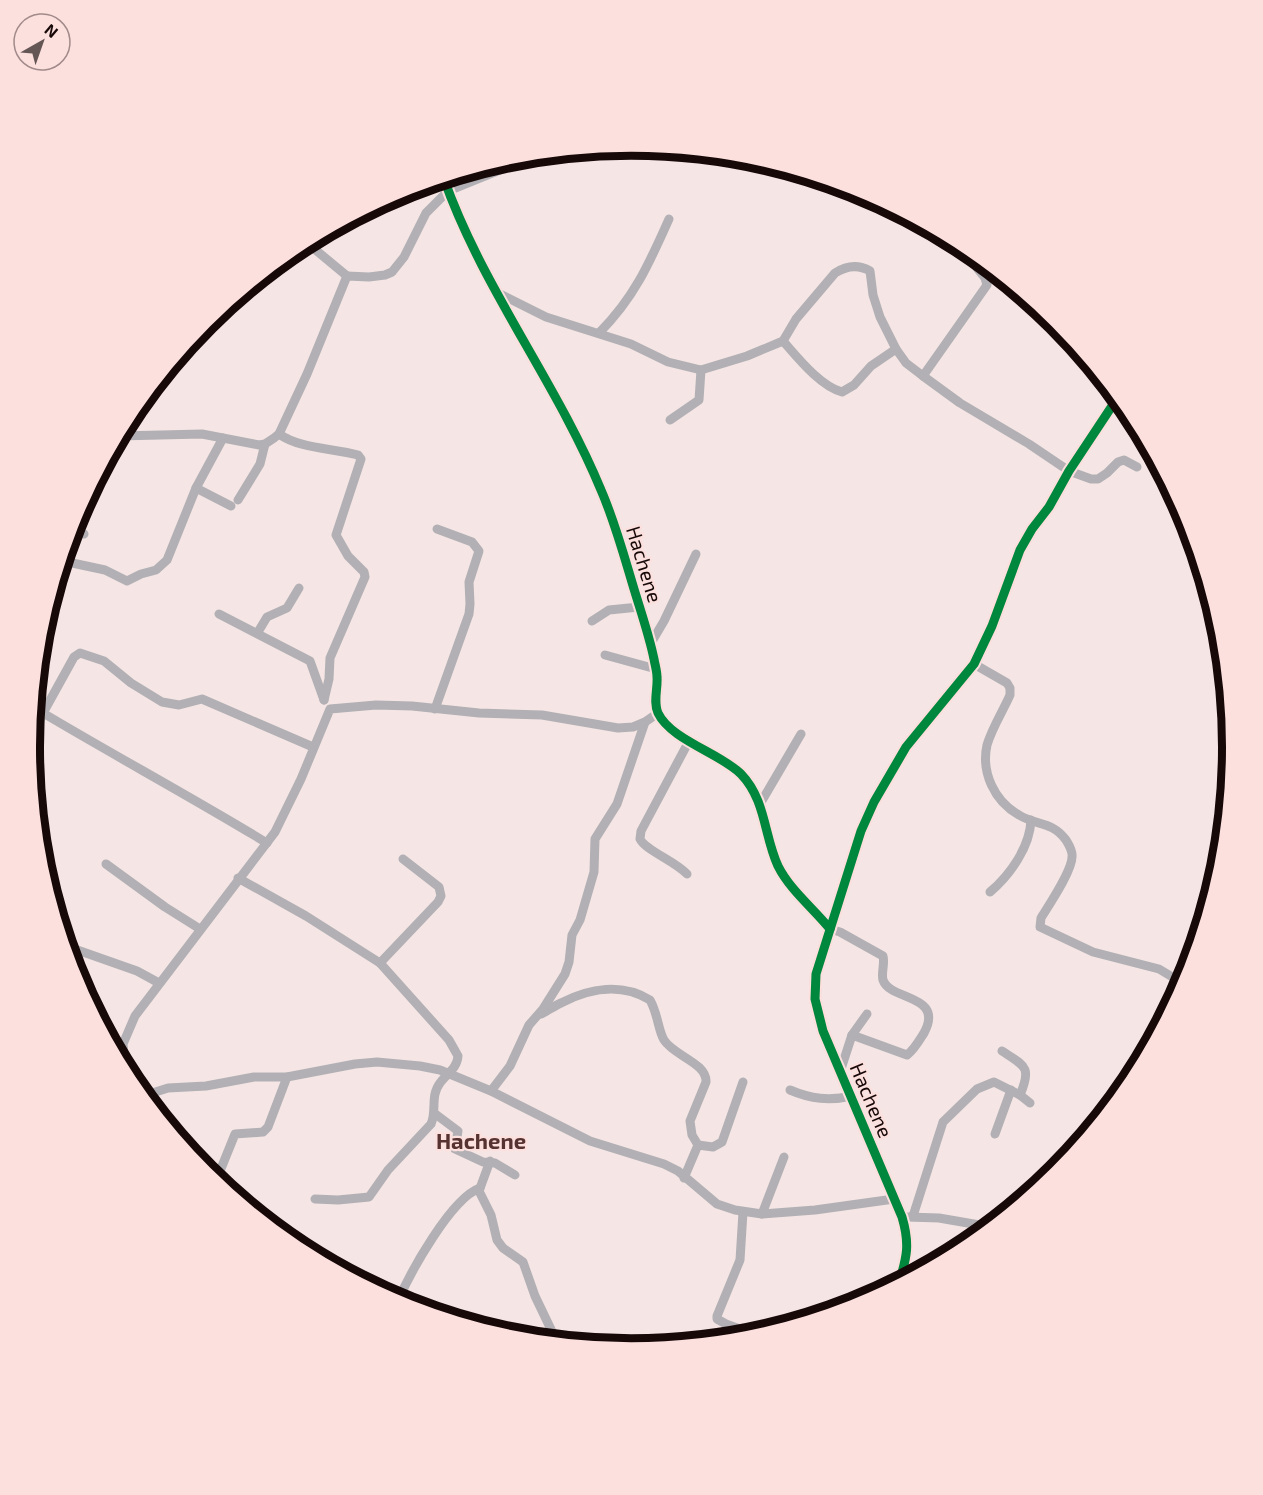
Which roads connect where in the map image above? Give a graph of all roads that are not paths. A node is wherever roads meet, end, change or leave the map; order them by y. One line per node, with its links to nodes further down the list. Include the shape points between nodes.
1 (444, 187): 6 (street, via 392,272)
2 (447, 187): 7 (street, Hachene)
3 (669, 219): 8 (street, via 637,286)
4 (314, 249): 6 (street)
5 (976, 268): 12 (street, via 987,285)
6 (347, 276): 15 (street)
7 (495, 292): 8 (street, via 546,317); 28 (street, Hachene, via 589,462 615,527)
8 (599, 333): 11 (street, via 668,362)
9 (783, 340): 10 (street, via 812,372 842,392); 10 (street, via 835,273 855,266 870,271 880,317); 11 (street)
10 (896, 349): 12 (street)
11 (701, 370): 14 (street, via 699,400)
12 (923, 376): 20 (street)
13 (1113, 405): 20 (street, Hachene)
14 (670, 420)
15 (279, 434): 18 (street); 36 (street, via 361,459 336,535 365,577 330,658)
16 (130, 436): 17 (street, via 202,434)
17 (223, 438): 18 (street); 21 (street)
18 (265, 444): 21 (street, via 260,464 234,503)
19 (1137, 467): 20 (street, via 1124,460 1107,473 1090,479)
20 (1069, 471): 34 (street, Hachene, via 1020,550)
21 (196, 488): 26 (street, via 167,560 156,570 127,581 105,570)
22 (437, 529): 39 (street, via 472,542 479,551 469,582 469,614)
23 (81, 533): 24 (street)
24 (84, 534)
25 (696, 554): 32 (street)
26 (71, 563)
27 (299, 588): 31 (street, via 287,608 267,616)
28 (639, 607): 30 (street, via 609,610); 32 (street, Hachene)
29 (219, 614): 31 (street)
30 (592, 621)
31 (258, 632): 36 (street, via 310,661)
32 (651, 643): 35 (street, Hachene)
33 (605, 655): 35 (street)
34 (974, 664): 48 (street, via 1010,688 988,743 986,773 999,798); 56 (street, Hachene, via 919,730 883,784 861,831)
35 (656, 669): 41 (street, Hachene)
36 (324, 699): 38 (street)
37 (42, 709): 40 (street)
38 (330, 709): 39 (street, via 376,705); 46 (street)
39 (435, 709): 43 (street, via 542,715 618,728)
40 (43, 712): 42 (street); 46 (street, via 80,653 104,661 131,684 162,702 178,705 202,699); 49 (street)
41 (658, 712): 43 (street); 45 (street)
42 (42, 715)
43 (645, 722): 62 (street, via 617,804 595,839 594,872 572,935 567,967)
44 (801, 734): 47 (street)
45 (689, 741): 47 (street, via 735,768 752,787); 52 (street, via 640,838)
46 (313, 747): 49 (street, via 291,801)
47 (760, 804): 56 (street, via 783,874)
48 (1031, 820): 54 (street, via 1031,833 1024,847 1003,881); 59 (street, via 1058,832 1072,854 1070,867 1039,922 1042,930 1093,952 1159,969)
49 (267, 843): 53 (street)
50 (403, 860): 58 (street, via 439,887 441,896)
51 (106, 864): 55 (street)
52 (687, 874)
53 (238, 878): 55 (street); 58 (street)
54 (990, 892)
55 (200, 929): 60 (street)
56 (830, 929): 63 (street, via 883,956 886,984 915,999 928,1015 924,1032 907,1055); 66 (street, Hachene, via 816,975 815,999)
57 (76, 950): 60 (street, via 138,971)
58 (380, 963): 67 (street, via 456,1050 458,1060)
59 (1176, 979)
60 (159, 983): 64 (street, via 135,1016)
61 (867, 1014): 63 (street)
62 (536, 1016): 72 (street, via 510,1066); 79 (street, via 561,1002 603,988 622,989 650,1000 664,1041 702,1069 706,1077 690,1121)
63 (852, 1035): 66 (street)
64 (123, 1048)
65 (1002, 1051): 74 (street, via 1027,1071)
66 (840, 1072): 75 (street, Hachene)
67 (449, 1075): 68 (street, via 420,1066 377,1062); 72 (street); 77 (street, via 436,1091)
68 (287, 1077): 73 (street, via 246,1078 168,1088); 82 (street, via 268,1127 262,1132 235,1134)
69 (743, 1082): 79 (street, via 722,1142 713,1147)
70 (790, 1090): 75 (street, via 817,1099)
71 (1011, 1090): 74 (street); 78 (street); 90 (street, via 994,1082 987,1084 943,1122)
72 (491, 1091): 84 (street, via 590,1141 664,1164)
73 (153, 1094)
74 (1020, 1095): 76 (street)
75 (852, 1096): 87 (street, Hachene)
76 (1030, 1103)
77 (434, 1113): 81 (street, via 458,1131 455,1149 483,1162); 86 (street, via 431,1124 367,1198)
78 (995, 1134)
79 (698, 1144): 84 (street)
80 (784, 1157): 89 (street)
81 (490, 1161): 83 (street); 85 (street)
82 (220, 1171)
83 (515, 1175)
84 (684, 1178): 88 (street, via 717,1204)
85 (480, 1188): 93 (street, via 468,1195 434,1237); 95 (street, via 496,1240 523,1262)
86 (315, 1199)
87 (894, 1199): 89 (street); 90 (street, Hachene)
88 (743, 1212): 89 (street); 94 (street, via 740,1260 717,1316)
89 (762, 1214)
90 (908, 1217): 91 (street); 92 (street, Hachene, via 907,1257)
91 (979, 1225)
92 (902, 1273)
93 (402, 1293)
94 (738, 1328)
95 (552, 1333)

